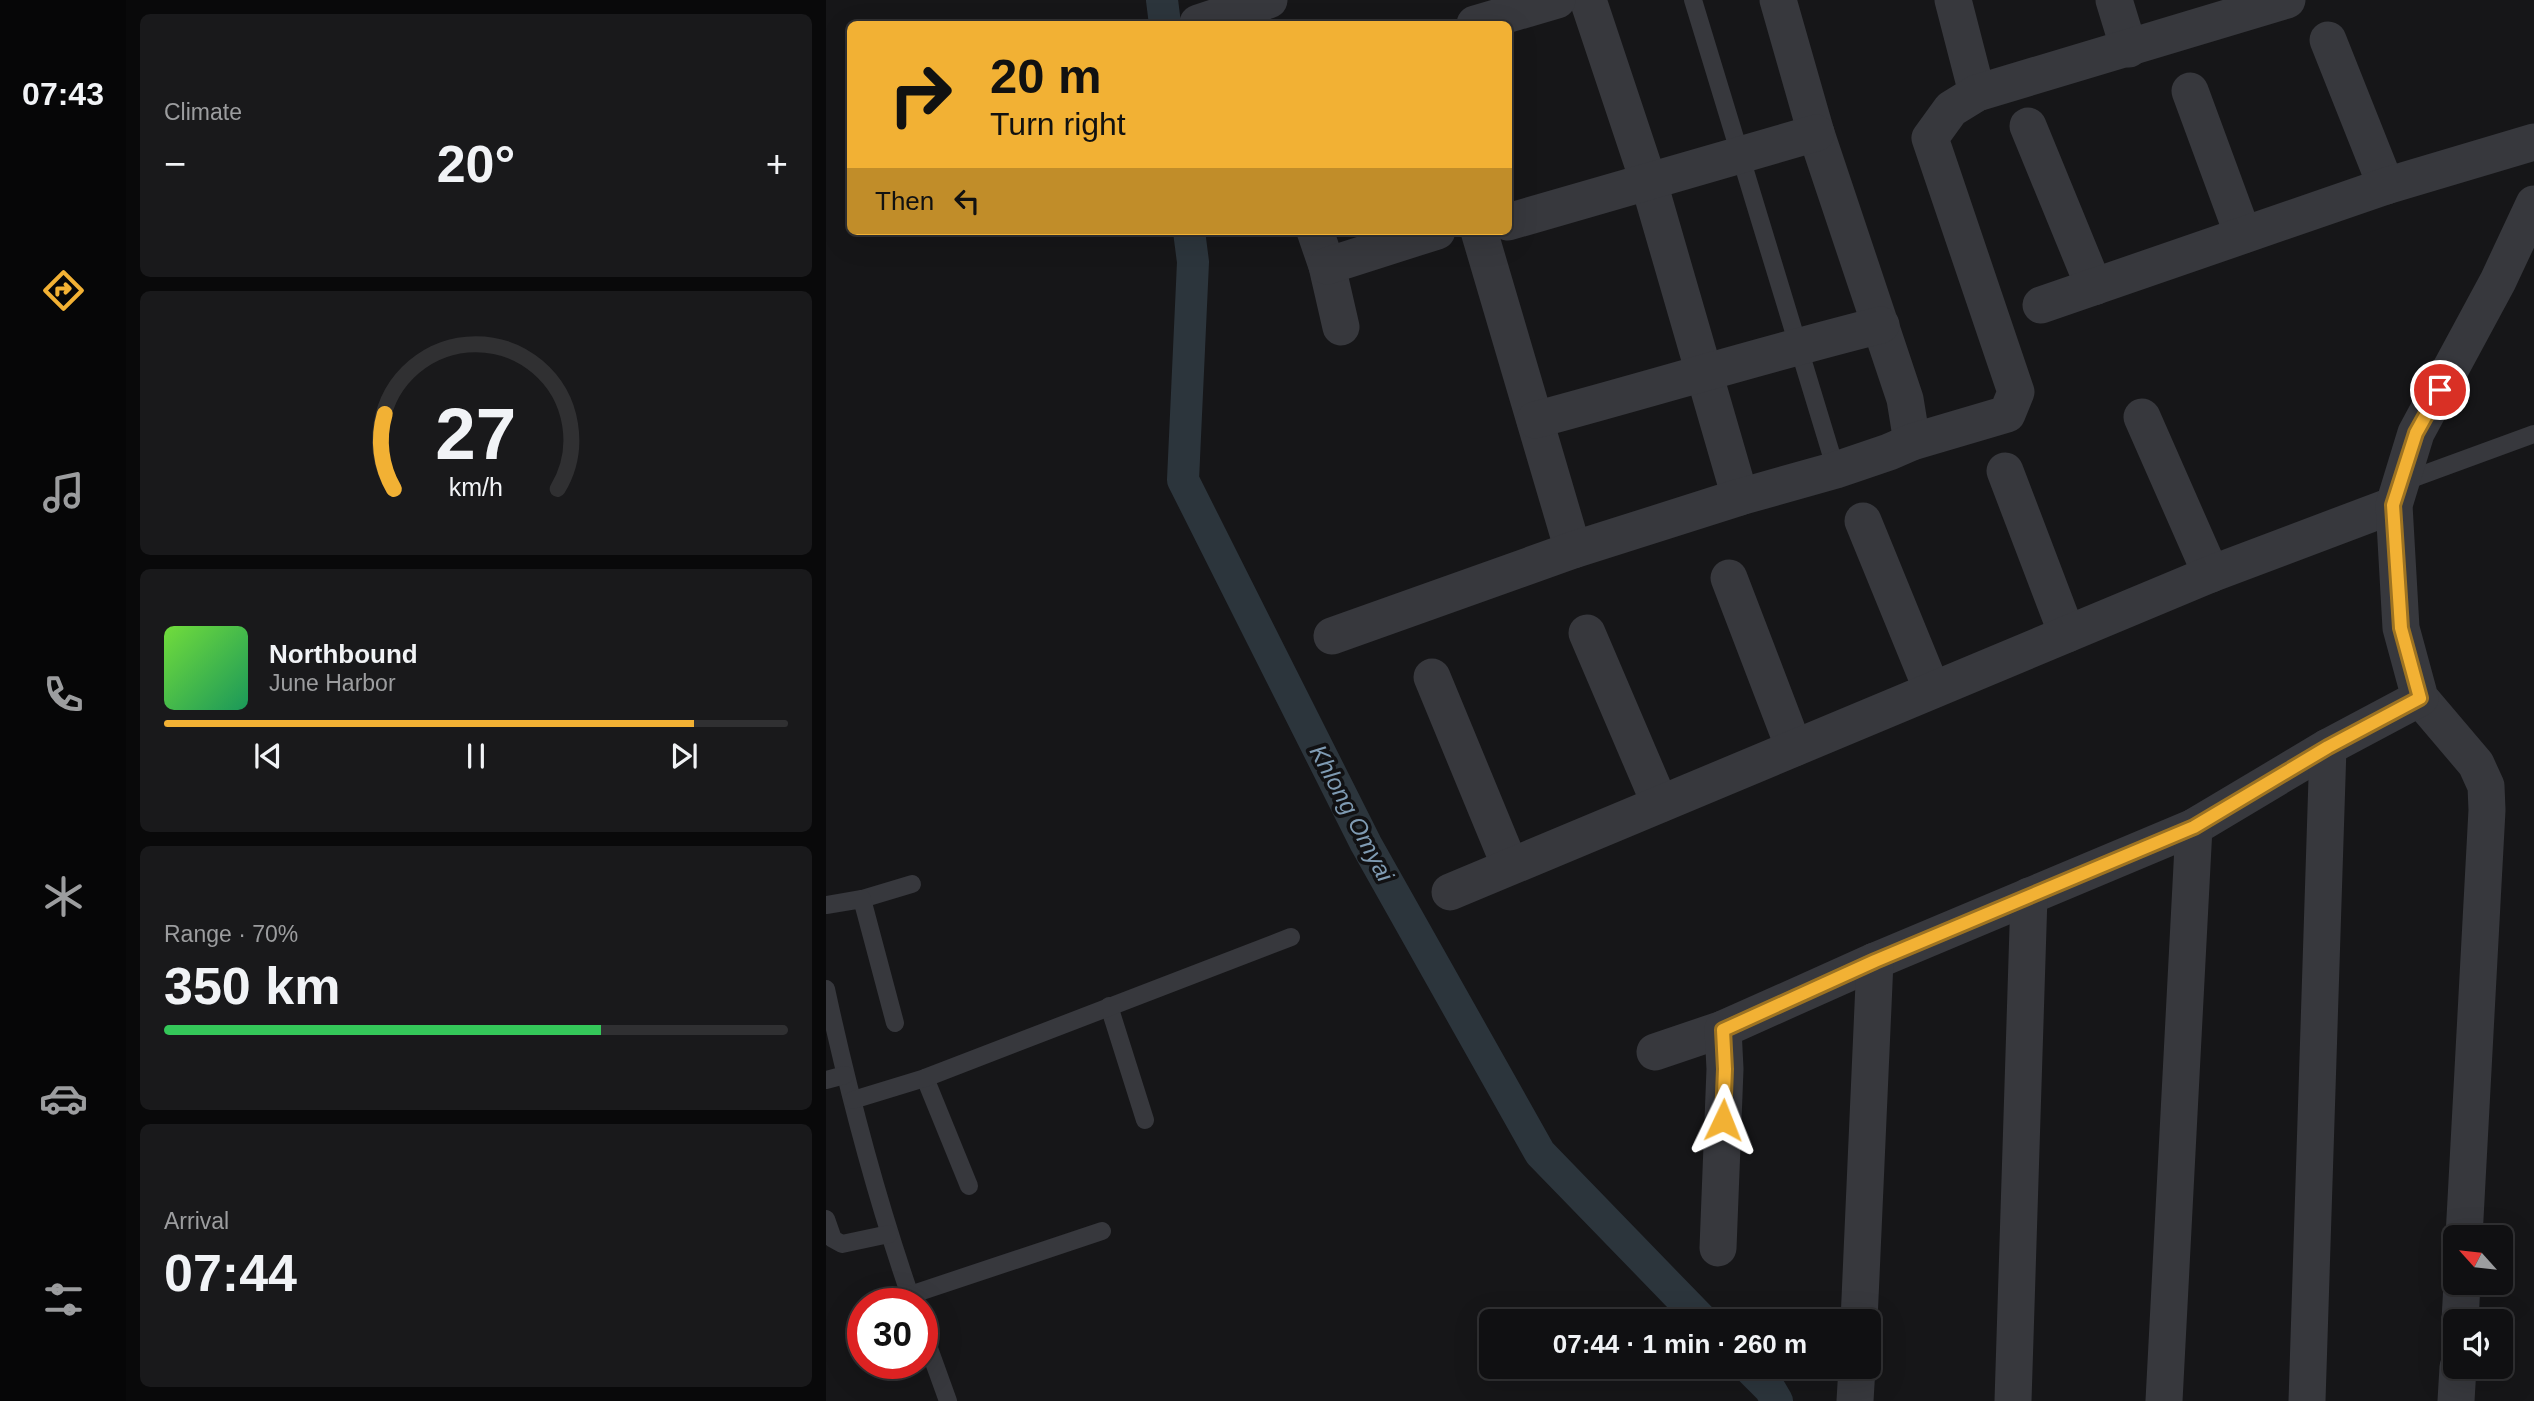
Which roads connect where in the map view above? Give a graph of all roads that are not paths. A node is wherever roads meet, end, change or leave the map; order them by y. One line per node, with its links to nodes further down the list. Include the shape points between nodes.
1 (1557, 0): 10 (street)
2 (1588, 0): 19 (street)
3 (1693, 0): 18 (lane)
4 (1778, 0): 16 (street)
5 (1953, 0): 14 (street)
6 (2114, 0): 12 (street)
7 (1264, 1): 9 (street)
8 (2283, 1): 12 (street)
9 (1204, 21)
10 (1485, 21)
11 (2328, 40): 20 (street)
12 (2129, 48): 14 (street)
13 (2190, 91): 26 (street)
14 (1977, 93): 37 (street, via 1951,109 1930,138 2016,391 2007,414)
15 (2028, 126): 28 (street)
16 (1816, 133): 18 (street); 30 (street)
17 (2534, 142): 20 (street)
18 (1741, 156): 19 (street); 32 (lane)
19 (1649, 183): 22 (street); 33 (street)
20 (2386, 186): 26 (street)
21 (2534, 204): 40 (street, via 2416,433)
22 (1512, 221)
23 (1316, 235): 27 (street)
24 (1424, 235): 27 (street)
25 (1480, 235): 35 (street)
26 (2243, 235): 28 (street)
27 (1327, 266): 31 (street)
28 (2094, 287): 29 (street)
29 (2042, 305)
30 (1881, 325): 32 (street); 37 (street, via 1905,399)
31 (1341, 327)
32 (1797, 346): 33 (street); 38 (lane)
33 (1704, 374): 35 (street); 41 (street)
34 (2143, 417): 44 (street)
35 (1535, 420): 43 (street)
36 (2534, 434): 40 (lane)
37 (1912, 442): 38 (street)
38 (1836, 470): 41 (street)
39 (2005, 471): 47 (street)
40 (2397, 494): 44 (street); 51 (street, via 2401,628)
41 (1741, 497): 43 (street)
42 (1863, 521): 50 (street)
43 (1573, 550): 48 (street)
44 (2211, 574): 47 (street)
45 (1729, 579): 53 (street)
46 (1587, 633): 54 (street)
47 (2067, 634): 50 (street)
48 (1332, 636)
49 (1432, 677): 56 (street)
50 (1932, 690): 53 (street)
51 (2420, 698): 52 (street); 76 (street, via 2476,764 2486,786)
52 (2328, 747): 55 (street); 90 (street)
53 (1794, 748): 54 (street)
54 (1660, 804): 56 (street)
55 (2194, 827): 59 (street); 89 (street)
56 (1510, 866): 58 (street)
57 (912, 884): 60 (lane)
58 (1450, 892)
59 (2029, 896): 63 (street); 88 (street)
60 (862, 899): 61 (lane); 66 (lane)
61 (826, 905)
62 (1291, 937): 65 (lane)
63 (1875, 961): 67 (street); 82 (street)
64 (826, 989): 69 (lane)
65 (1109, 1006): 70 (lane); 73 (lane)
66 (895, 1023)
67 (1723, 1030): 68 (street); 79 (street)
68 (1655, 1052)
69 (845, 1075): 71 (lane); 72 (lane)
70 (925, 1078): 72 (lane); 74 (lane)
71 (826, 1080)
72 (853, 1100): 78 (lane)
73 (1145, 1120)
74 (969, 1186)
75 (826, 1219): 78 (lane, via 833,1239 842,1244)
76 (2466, 1225)
77 (1102, 1231): 81 (lane)
78 (889, 1234): 80 (lane)
79 (1718, 1248)
80 (908, 1288)
81 (938, 1290)
82 (1859, 1309)
83 (938, 1373): 86 (lane)
84 (1856, 1379): 87 (street)
85 (2457, 1379): 91 (street)
86 (948, 1401)
87 (1855, 1401)
88 (2013, 1401)
89 (2164, 1401)
90 (2307, 1401)
91 (2456, 1401)

